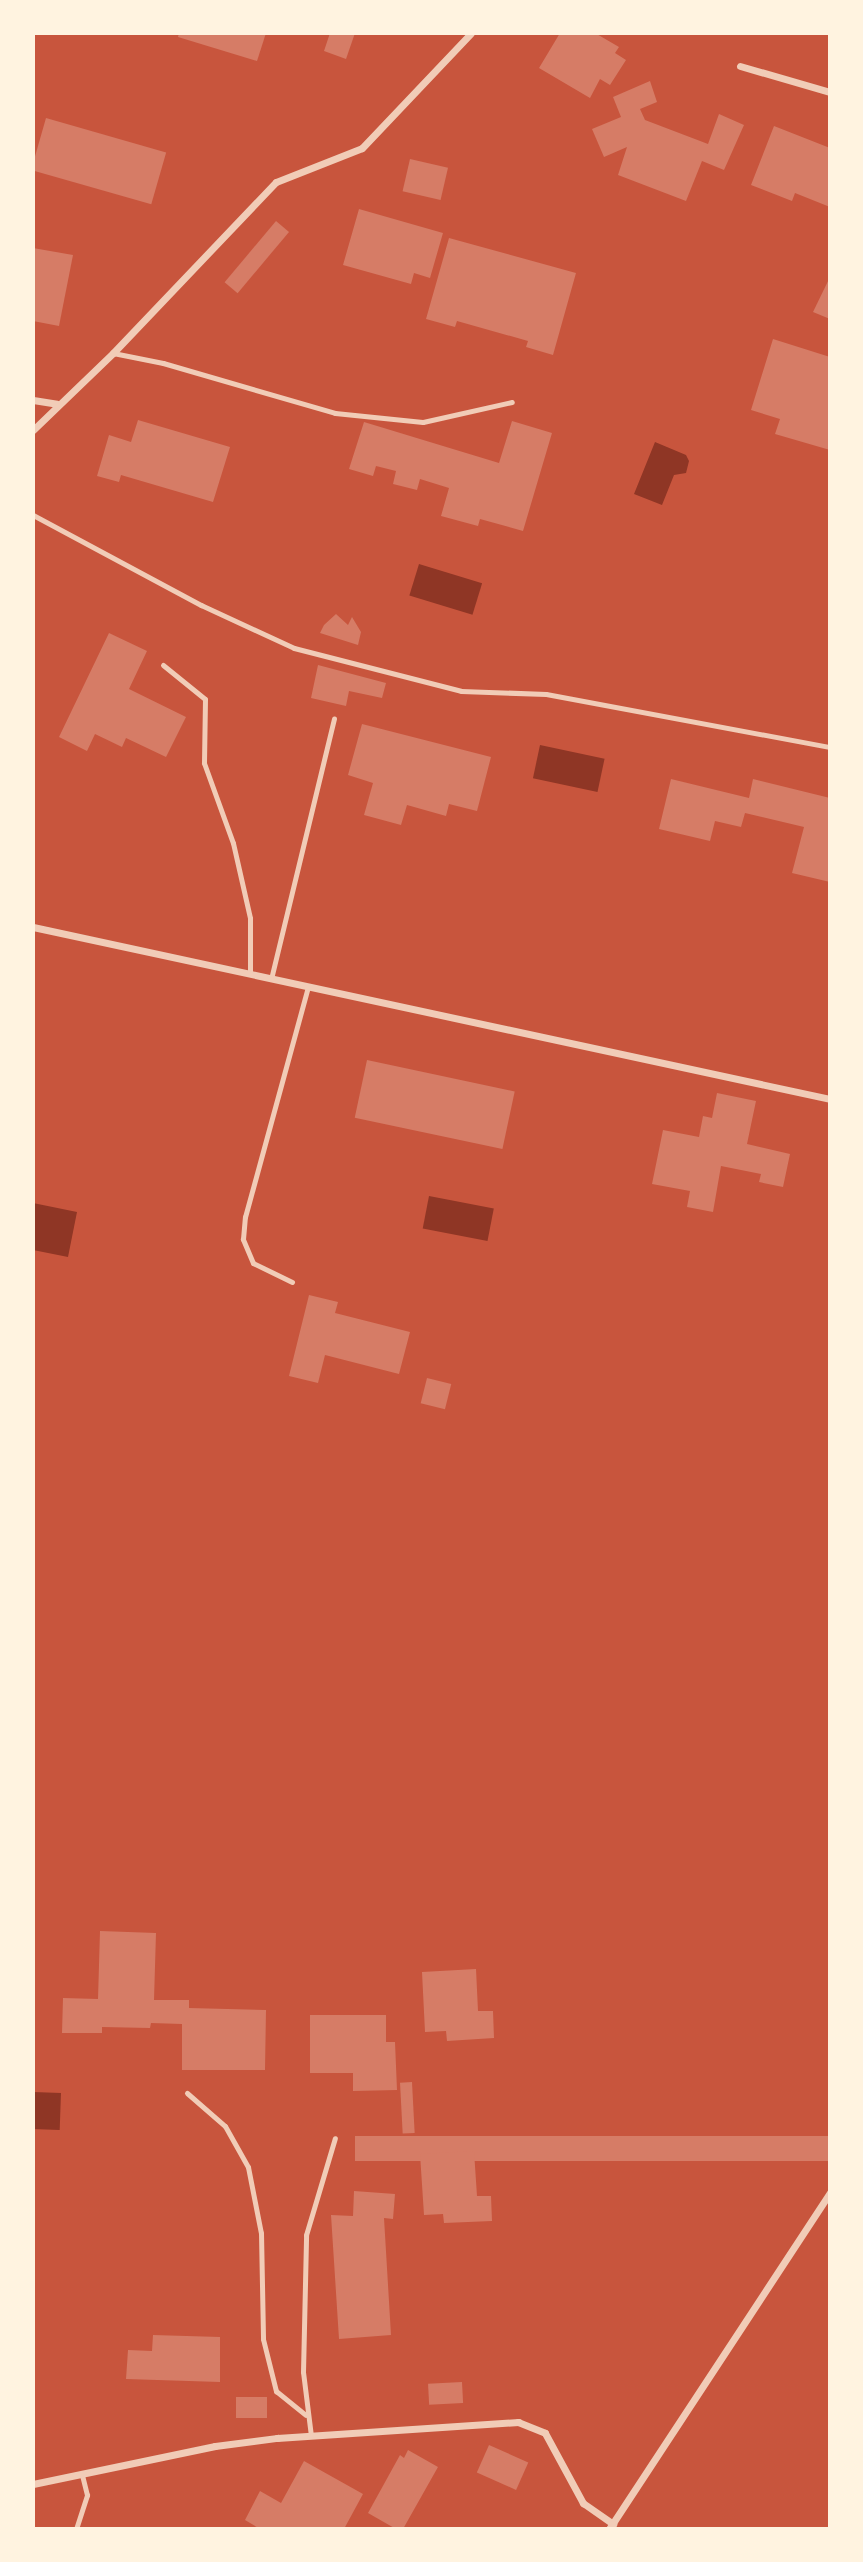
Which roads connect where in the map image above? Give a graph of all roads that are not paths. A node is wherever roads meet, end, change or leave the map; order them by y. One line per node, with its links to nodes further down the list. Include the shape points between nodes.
1 (471, 33): 4 (street, via 362,148 276,182)
2 (740, 66): 3 (street)
3 (830, 92)
4 (113, 353): 6 (lane, via 335,413 424,422); 7 (street)
5 (33, 400): 7 (street)
6 (512, 402)
7 (57, 404): 8 (street)
8 (33, 430)
9 (33, 515): 12 (lane, via 201,605 294,648 461,691 546,694)
10 (163, 665): 14 (lane, via 205,699 204,763 233,843 250,918)
11 (334, 719): 15 (lane)
12 (830, 747)
13 (33, 928): 14 (street)
14 (250, 974): 15 (street)
15 (271, 979): 16 (street)
16 (308, 987): 17 (street); 18 (lane, via 245,1217 243,1239 253,1263)
17 (830, 1099)
18 (292, 1282)
19 (187, 2093): 22 (lane, via 225,2126 248,2168 261,2233 263,2339 276,2390)
20 (335, 2138): 22 (lane, via 306,2235)
21 (830, 2192): 26 (street)
22 (306, 2416): 23 (lane)
23 (311, 2436): 24 (street, via 215,2446); 26 (street, via 518,2422 545,2433 583,2503)
24 (82, 2475): 25 (street); 27 (lane, via 87,2494)
25 (33, 2484)
26 (611, 2526)
27 (76, 2529)

